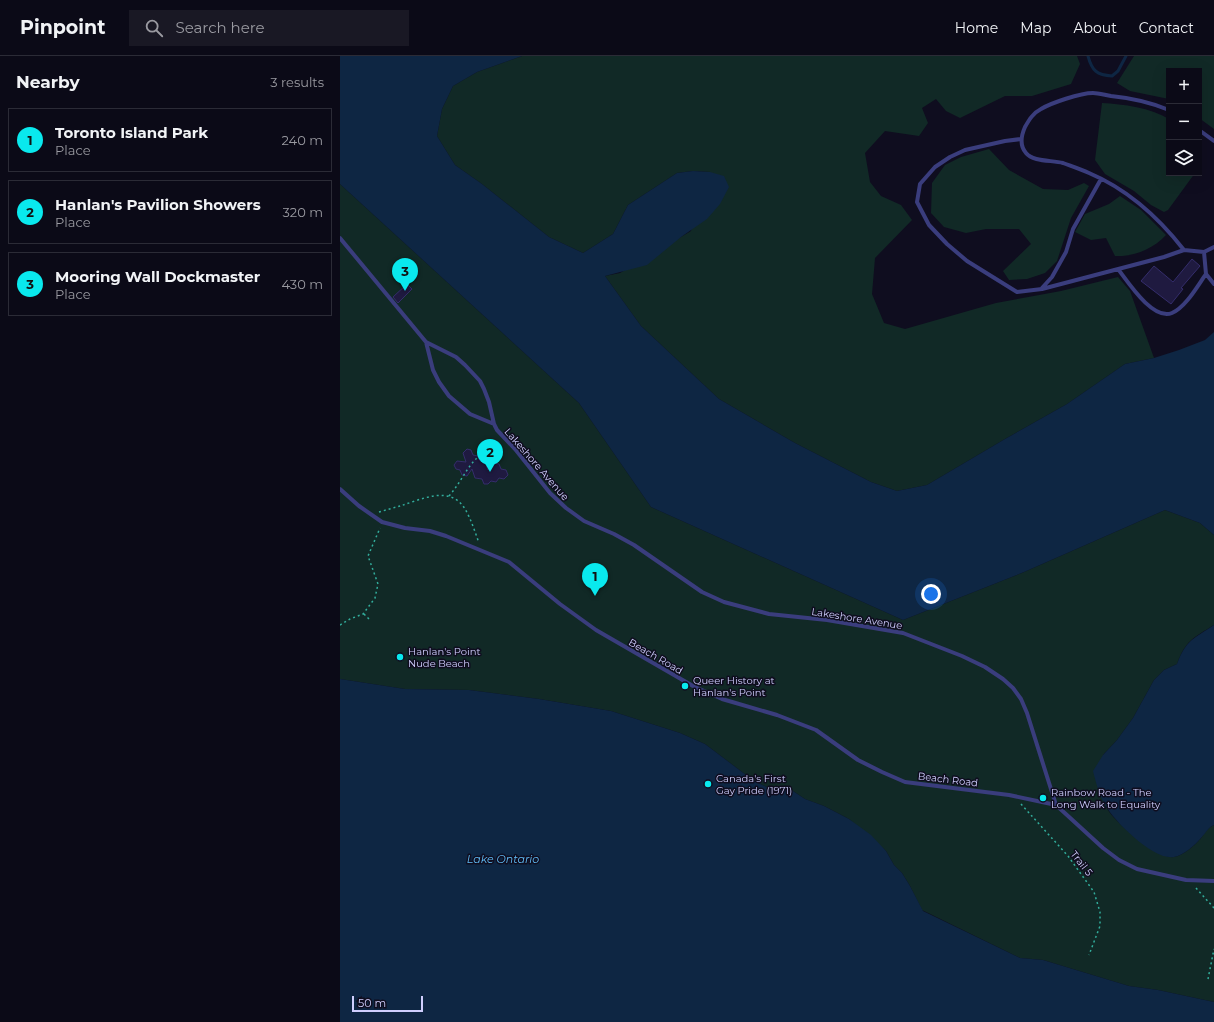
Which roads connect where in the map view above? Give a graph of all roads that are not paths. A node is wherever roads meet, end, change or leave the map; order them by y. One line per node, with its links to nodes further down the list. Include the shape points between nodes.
1 (1166, 109): 3 (lane, via 1136,99 1092,93 1040,109 1031,118)
2 (1202, 132): 4 (lane)
3 (1021, 139): 5 (lane, via 1026,154 1062,163); 13 (lane, via 1005,140 965,150 950,157 935,167 920,184 917,202 929,225 968,261 1017,292)
4 (1214, 142)
5 (1101, 179): 8 (lane, via 1136,200 1169,231); 13 (lane, via 1073,229 1066,252)
6 (340, 238): 14 (lane, Lakeshore Avenue)
7 (1214, 247): 9 (lane)
8 (1184, 250): 9 (lane); 10 (lane)
9 (1204, 252): 11 (lane)
10 (1118, 269): 11 (lane, via 1147,304 1165,314 1173,313 1183,305); 13 (lane)
11 (1206, 274): 12 (lane)
12 (1214, 284)
13 (1042, 289)
14 (426, 342): 15 (lane, Lakeshore Avenue, via 456,357 480,381 489,402); 15 (lane, Lakeshore Avenue, via 433,370 449,396 470,414)
15 (494, 424): 17 (lane, Lakeshore Avenue, via 550,493 566,508 584,521 634,545 702,592 724,602 769,614 827,620 904,633 967,659 1003,679 1014,688 1027,713)
16 (340, 489): 17 (lane, Beach Road, via 382,522 446,536 509,562 596,630 693,686 722,699 816,730 858,760 882,772 905,782 1012,795)
17 (1056, 804): 18 (lane, Lakeshore Avenue, via 1103,848 1137,869 1189,880)
18 (1214, 881)

